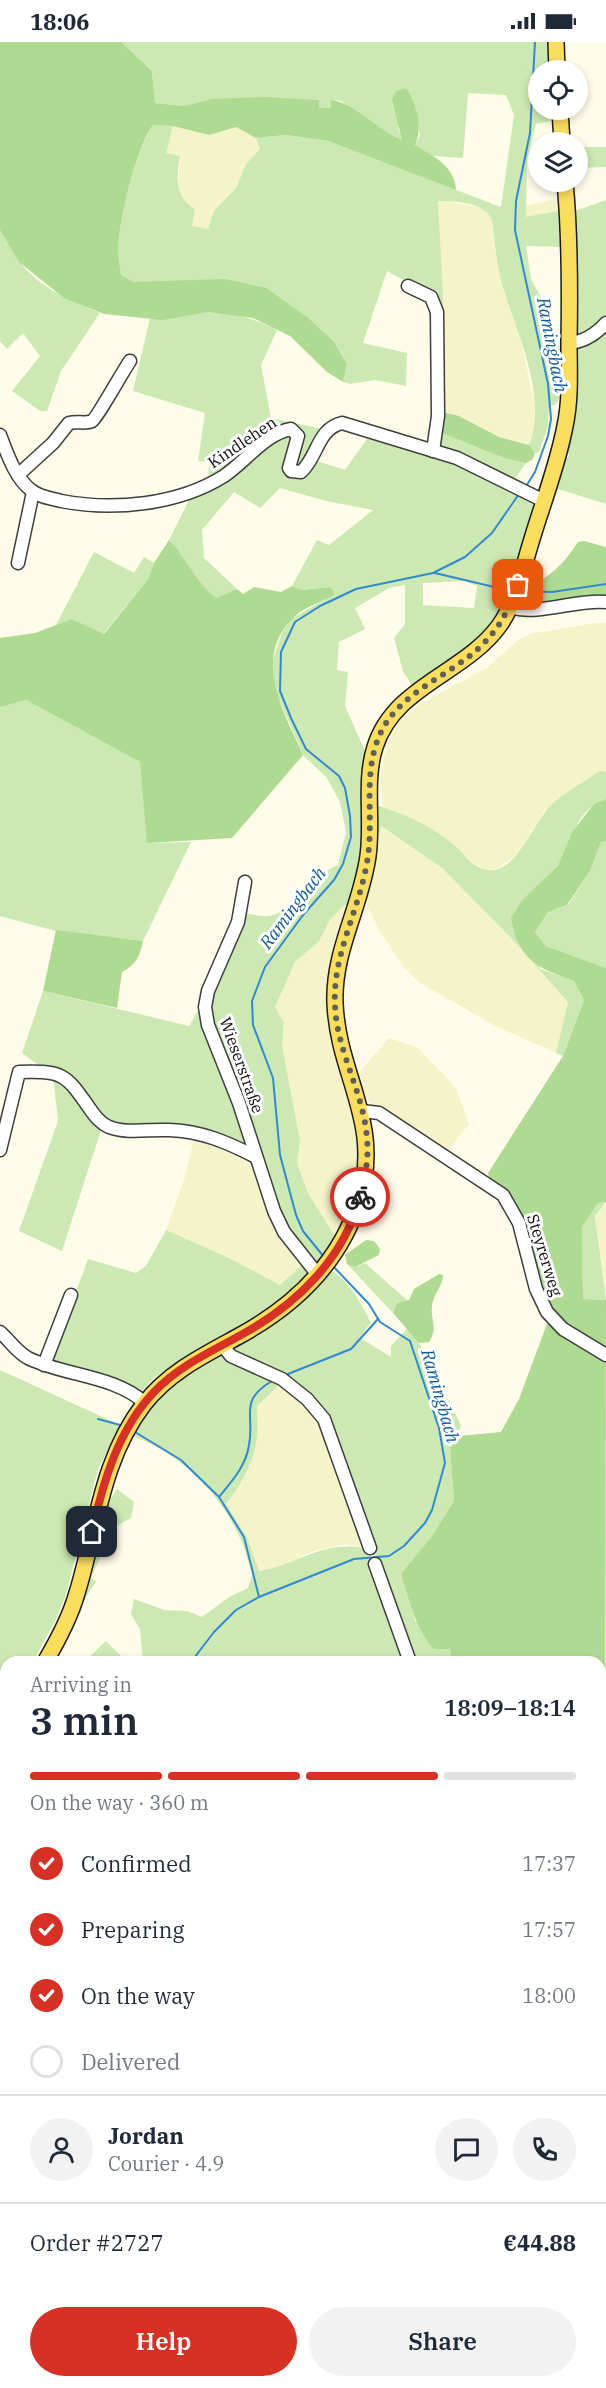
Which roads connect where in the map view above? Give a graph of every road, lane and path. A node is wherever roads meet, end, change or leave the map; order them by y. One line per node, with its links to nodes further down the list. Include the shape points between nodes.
1 (556, 42): 2 (main road)
2 (557, 60)
3 (566, 192): 6 (main road, via 570,239)
4 (408, 286): 9 (street, via 431,297 437,312 438,416)
5 (606, 323): 6 (street, via 590,337)
6 (569, 343): 12 (main road, via 565,427)
7 (130, 361): 10 (street, via 98,416 91,422 69,423)
8 (0, 435): 10 (street)
9 (433, 451): 11 (street, Kindlehen, via 342,423 322,436 301,472 289,468 298,436 291,429 277,434 209,484 163,498 105,507); 12 (street, Kindlehen, via 477,467)
10 (18, 476): 11 (street)
11 (33, 492): 13 (street)
12 (538, 498): 15 (main road)
13 (18, 563)
14 (606, 602): 15 (street, via 581,601 535,609)
15 (511, 605): 17 (main road, via 479,648 403,701 386,721 375,745 368,856 339,955 335,990 341,1042)
16 (245, 882): 19 (street, Wieserstraße, via 238,922 204,1007)
17 (362, 1111): 20 (main road, via 368,1153 364,1182 340,1244); 24 (street, Steyrerweg, via 379,1113 503,1195 519,1223 536,1288 547,1312 563,1329)
18 (0, 1150): 19 (street, via 19,1072 45,1071 71,1081 97,1119 107,1126 119,1130 205,1134)
19 (256, 1157): 20 (street, Wieserstraße, via 285,1232)
20 (320, 1273): 23 (main road, via 288,1306)
21 (71, 1295): 25 (street)
22 (0, 1332): 25 (street, via 24,1356)
23 (222, 1345): 26 (main road, via 175,1373); 27 (street, via 231,1356 282,1379 324,1419)
24 (606, 1355)
25 (44, 1365): 26 (street, via 108,1383)
26 (145, 1403): 29 (main road, via 127,1428 102,1488 70,1615)
27 (370, 1548)
28 (375, 1564): 30 (street)
29 (48, 1656)
30 (408, 1656)

